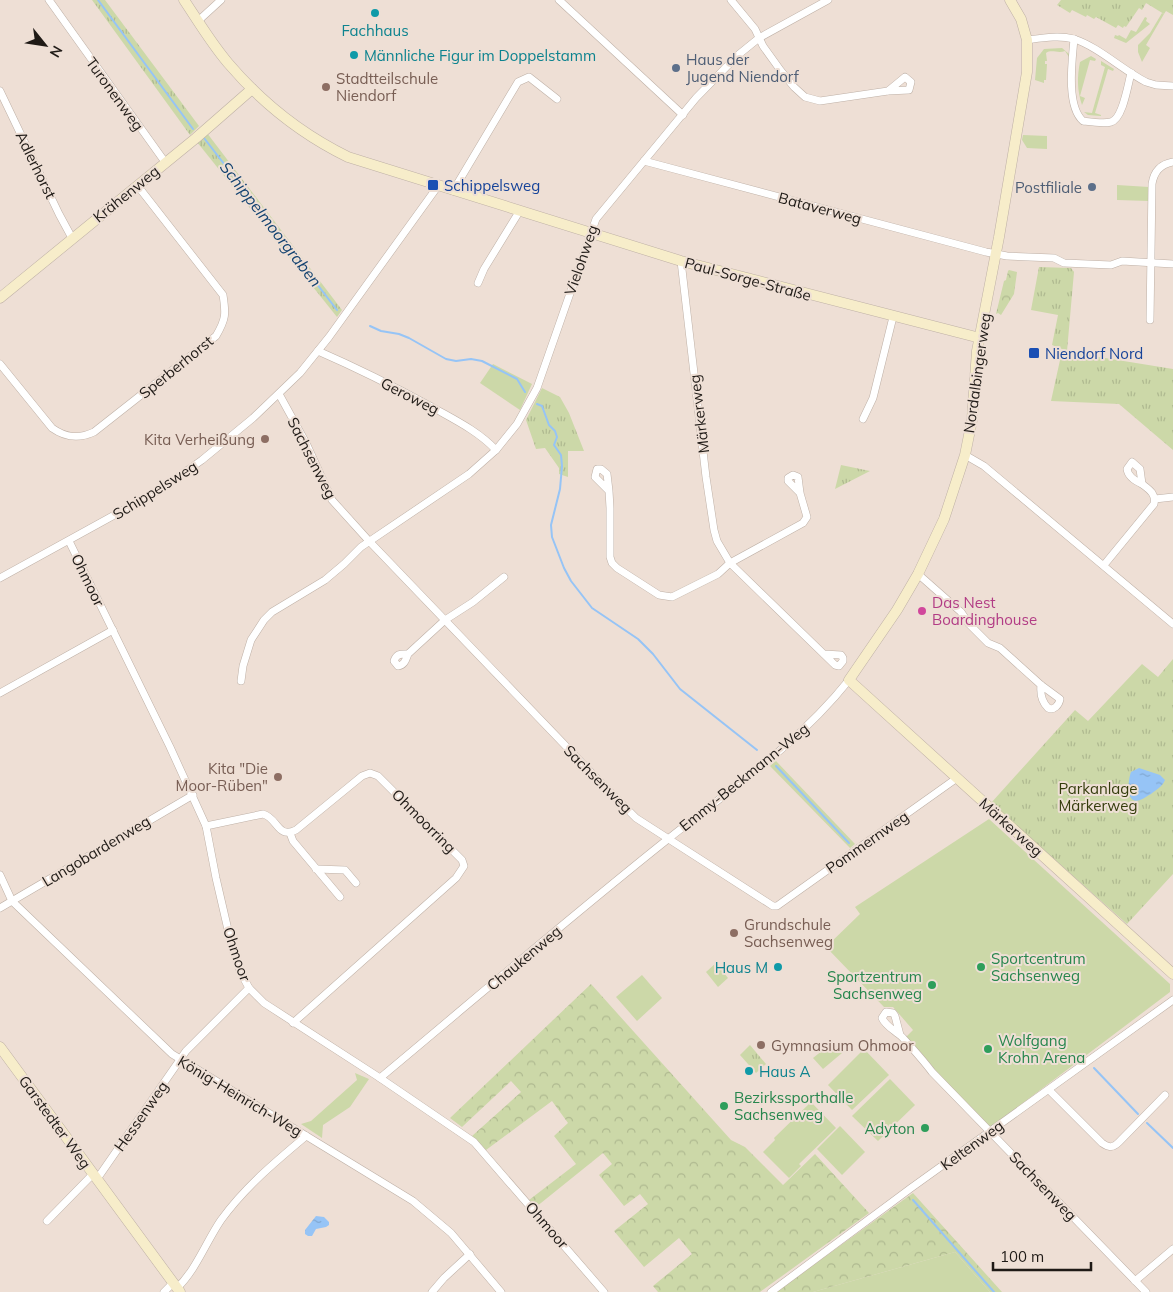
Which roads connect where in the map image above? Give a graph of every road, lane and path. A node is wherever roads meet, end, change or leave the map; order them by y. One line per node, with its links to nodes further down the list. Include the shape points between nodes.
1 (48, 0): 20 (street, Turonenweg)
2 (184, 0): 8 (street, Paul-Sorge-Straße)
3 (221, 0): 8 (street)
4 (559, 0): 18 (street)
5 (731, 0): 9 (street)
6 (828, 0): 9 (street, Vielohweg)
7 (1010, 0): 11 (street, Nordalbingerweg)
8 (198, 21): 14 (street, Paul-Sorge-Straße, via 227,62)
9 (759, 38): 15 (street, via 794,87 812,100); 18 (street, Vielohweg, via 723,69)
10 (1074, 39): 11 (street); 12 (street); 12 (street, via 1072,94 1083,121 1108,123 1117,119)
11 (1027, 40): 28 (street, Nordalbingerweg, via 1027,72)
12 (1131, 73): 13 (street, via 1156,85)
13 (1173, 86)
14 (252, 89): 20 (street, Krähenweg); 23 (street, Paul-Sorge-Straße, via 305,134 334,150 360,162)
15 (888, 90)
16 (0, 91): 27 (street, Adlerhorst)
17 (557, 99): 24 (street, via 529,77 518,82)
18 (683, 115): 19 (street, Vielohweg)
19 (644, 161): 26 (street, Vielohweg, via 596,219); 28 (street, Bataverweg)
20 (165, 162): 22 (street, Krähenweg)
21 (1173, 162): 30 (street, via 1162,165 1152,184)
22 (138, 185): 27 (street, Krähenweg); 38 (street, Sperberhorst, via 223,295 226,314 216,336 94,432 74,438 52,428)
23 (438, 186): 24 (street, Paul-Sorge-Straße); 37 (street, Schippelsweg)
24 (453, 191): 25 (street, Paul-Sorge-Straße)
25 (519, 212): 26 (street, Paul-Sorge-Straße); 32 (street)
26 (590, 234): 29 (street, Paul-Sorge-Straße); 41 (street, Vielohweg, via 537,388 517,424)
27 (72, 238): 33 (street, Krähenweg)
28 (996, 254): 30 (street, Bataverweg, via 1054,258 1070,264); 36 (street, Nordalbingerweg)
29 (681, 262): 34 (street, Paul-Sorge-Straße); 50 (street, Märkerweg, via 714,530)
30 (1151, 262): 31 (street, Bataverweg); 35 (street)
31 (1173, 264)
32 (478, 283)
33 (0, 298)
34 (893, 317): 36 (street, Paul-Sorge-Straße); 40 (street, via 873,398)
35 (1150, 320)
36 (980, 338): 42 (street, Nordalbingerweg)
37 (318, 351): 39 (street, Schippelsweg); 41 (street, Geroweg, via 463,424 484,437)
38 (0, 364)
39 (279, 394): 48 (street, Schippelsweg, via 184,474); 49 (street, Sachsenweg, via 332,500)
40 (863, 419)
41 (496, 450): 49 (street, Vielohweg, via 469,474)
42 (965, 455): 51 (street, Nordalbingerweg, via 984,466); 52 (street, Emmy-Beckmann-Weg, via 944,519)
43 (1142, 484): 47 (street)
44 (609, 491): 50 (street, via 612,563 659,595 672,597 718,574)
45 (800, 493): 50 (street, via 807,516 803,523)
46 (1173, 497): 47 (street)
47 (1155, 499): 51 (street)
48 (69, 541): 53 (street, Schippelsweg); 57 (street, Ohmoor)
49 (369, 541): 55 (street, Sachsenweg); 61 (street, via 334,574 283,604 264,620 247,650)
50 (730, 563): 59 (street, Märkerweg)
51 (1104, 565): 56 (street, Nordalbingerweg)
52 (918, 574): 60 (street, Emmy-Beckmann-Weg); 62 (street, via 961,612 988,643 1000,648)
53 (1, 575)
54 (504, 577): 55 (street)
55 (445, 620): 58 (street); 68 (street, Sachsenweg, via 636,818)
56 (1173, 624)
57 (113, 630): 63 (street); 65 (street, Ohmoor)
58 (408, 654)
59 (824, 654)
60 (849, 680): 64 (street, Märkerweg); 68 (street, Emmy-Beckmann-Weg, via 809,724 767,762)
61 (241, 681)
62 (1041, 685)
63 (0, 693)
64 (957, 778): 76 (street, Pommernweg); 78 (street, Märkerweg)
65 (193, 795): 66 (street, Ohmoor); 75 (street, Langobardenweg)
66 (206, 826): 67 (street, via 263,814); 79 (street, Ohmoor, via 232,948)
67 (290, 833): 69 (street); 81 (street, Ohmoorring, via 370,773 378,776 424,820 464,866 456,878)
68 (667, 839): 76 (street, Sachsenweg); 85 (street, Chaukenweg)
69 (316, 869): 70 (street); 72 (street)
70 (333, 870): 72 (street, via 333,875); 73 (street, via 345,870)
71 (0, 875): 75 (street, König-Heinrich-Weg)
72 (326, 881): 74 (street)
73 (356, 882)
74 (340, 897)
75 (12, 900): 77 (street, Langobardenweg); 84 (street, König-Heinrich-Weg)
76 (777, 906)
77 (0, 908)
78 (1173, 974)
79 (249, 988): 81 (street, Ohmoor); 84 (street, Hessenweg)
80 (1173, 1000): 86 (street, Keltenweg)
81 (293, 1023): 85 (street, Ohmoor)
82 (900, 1035): 88 (street, Sachsenweg)
83 (0, 1047): 90 (street, Garstedter Weg)
84 (180, 1059): 89 (street, König-Heinrich-Weg); 90 (street, Hessenweg)
85 (380, 1078): 99 (street, Ohmoor, via 474,1142)
86 (1049, 1090): 87 (street, via 1109,1147 1119,1142); 88 (street, Keltenweg)
87 (1165, 1095)
88 (990, 1132): 94 (street, Sachsenweg); 100 (street, Keltenweg)
89 (306, 1136): 93 (street, König-Heinrich-Weg, via 413,1201); 95 (street, via 265,1171 232,1207 186,1279)
90 (95, 1176): 91 (street, Garstedter Weg); 95 (street, Garstedter Weg)
91 (46, 1221)
92 (1173, 1248): 94 (street)
93 (470, 1254): 97 (street); 98 (street, König-Heinrich-Weg)
94 (1135, 1281): 101 (street, Sachsenweg)
95 (176, 1288): 96 (street)
96 (164, 1292)
97 (432, 1292)
98 (501, 1292)
99 (604, 1292)
100 (771, 1292)
101 (1146, 1292)

